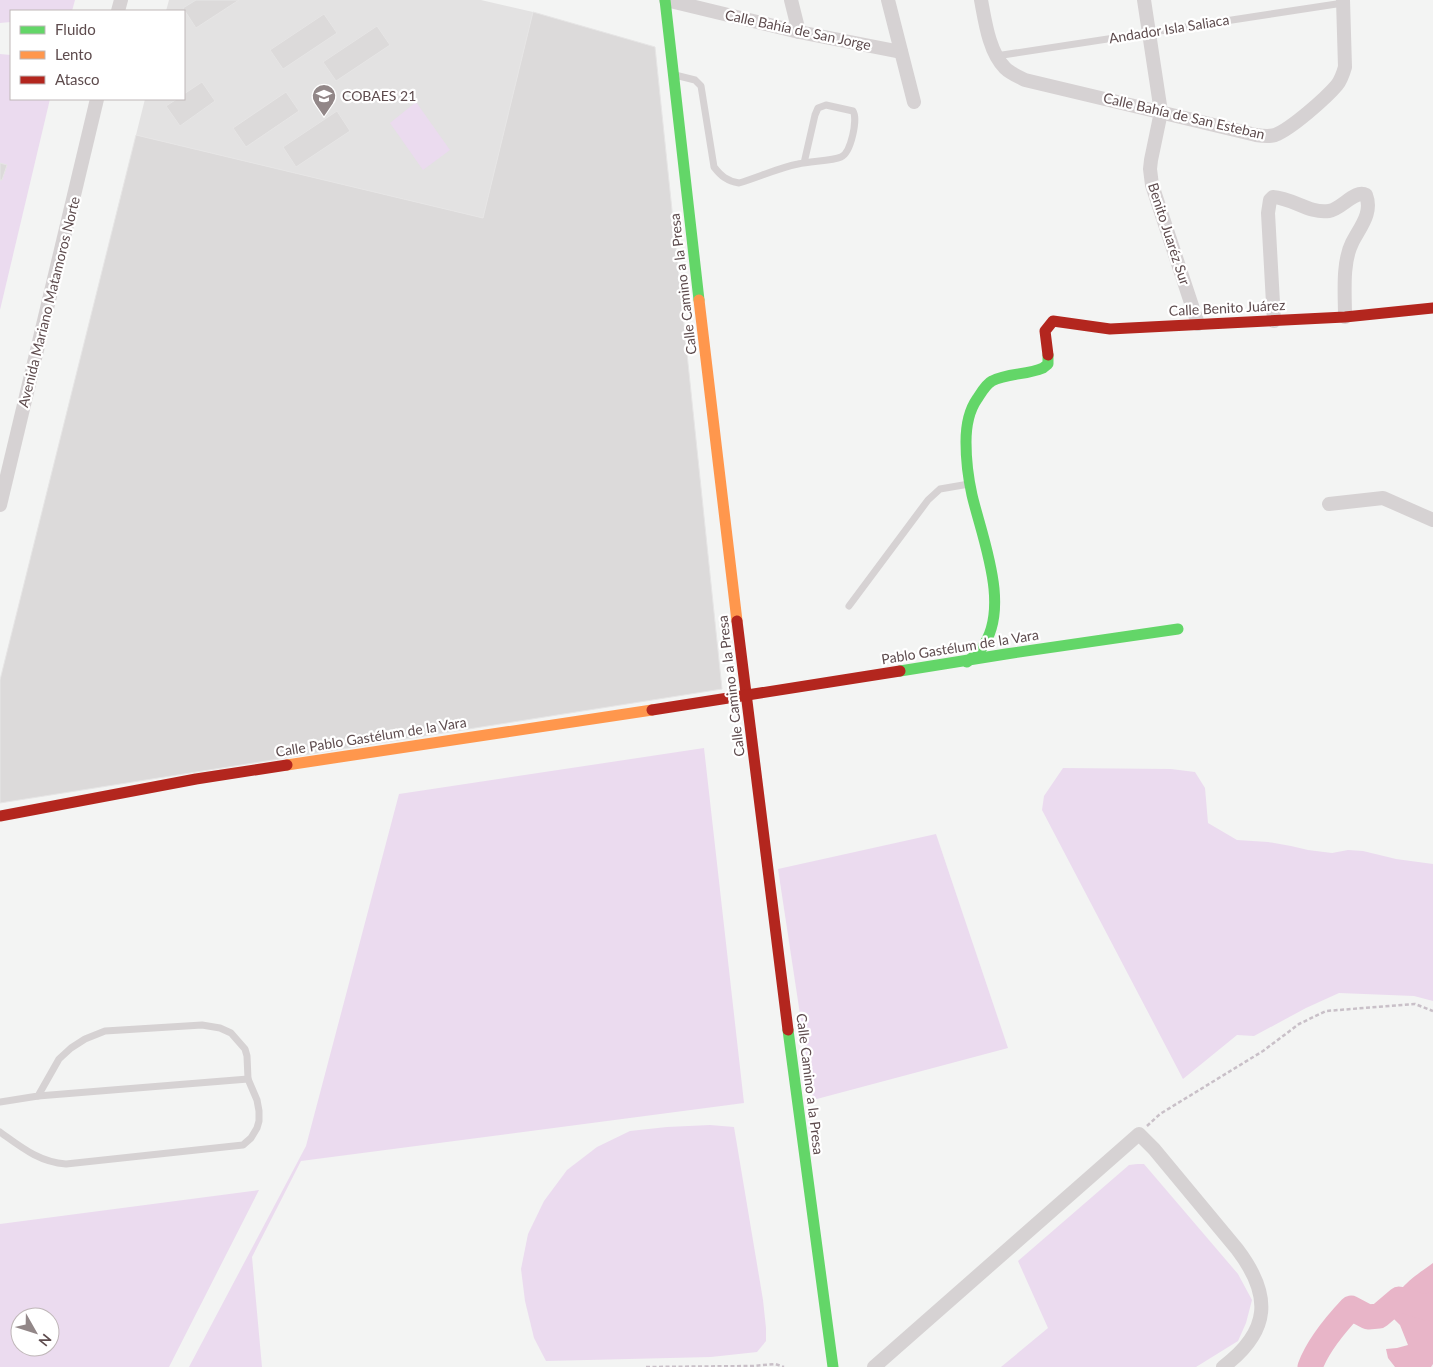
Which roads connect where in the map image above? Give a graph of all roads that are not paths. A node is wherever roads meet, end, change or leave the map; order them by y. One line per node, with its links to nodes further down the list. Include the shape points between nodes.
1 (665, 0): 7 (street, Calle Bahía de San Jorge); 11 (street, Calle Camino a la Presa)
2 (792, 0): 7 (street)
3 (888, 0): 9 (street)
4 (980, 0): 10 (street, Calle Bahía de San Esteban)
5 (1144, 0): 8 (street)
6 (1343, 1): 8 (lane, Andador Isla Saliaca); 14 (street, Calle Bahía de San Esteban, via 1343,74 1337,85 1303,117 1279,133 1256,135)
7 (800, 32): 9 (street, Calle Bahía de San Jorge)
8 (1148, 32): 10 (lane, Andador Isla Saliaca); 14 (street)
9 (901, 52): 13 (street)
10 (996, 56): 14 (street, Calle Bahía de San Esteban, via 1006,69 1025,80)
11 (673, 75): 15 (lane, via 695,80 701,86 714,167 720,175 739,183); 27 (street, Calle Camino a la Presa)
12 (97, 100): 21 (street, Avenida Mariano Matamoros Norte)
13 (914, 102)
14 (1161, 112): 19 (street, Benito Juaréz Sur, via 1151,160 1152,185)
15 (804, 163): 15 (lane, via 818,108 826,105 853,111 856,118 845,155)
16 (1433, 308): 17 (street, Calle Benito Juárez)
17 (1345, 317): 18 (street, Calle Benito Juárez); 18 (street, via 1347,256 1369,207 1366,195 1362,193 1330,211 1308,208 1281,197 1270,200)
18 (1274, 320): 19 (street, Calle Benito Juárez)
19 (1198, 324): 20 (street, Calle Benito Juárez, via 1110,329 1053,321 1045,331 1047,365 1037,371 990,382 973,403 966,419)
20 (969, 484): 24 (lane, via 940,489 928,500); 26 (street, via 988,552 995,609 991,630 983,647)
21 (1, 497)
22 (1329, 504): 23 (street, via 1383,498)
23 (1433, 520)
24 (849, 606)
25 (1178, 629): 26 (street, Pablo Gastélum de la Vara)
26 (967, 662): 27 (street, Pablo Gastélum de la Vara)
27 (747, 696): 28 (street, Calle Pablo Gastélum de la Vara, via 196,778); 33 (street, Calle Camino a la Presa, via 809,1202)
28 (0, 816)
29 (248, 1079): 30 (lane); 30 (lane, via 245,1049 231,1033 220,1028 202,1025 105,1031 85,1038 59,1059); 32 (lane, via 257,1100 259,1121 251,1138 243,1145 66,1164 35,1156)
30 (38, 1096): 31 (lane)
31 (0, 1102)
32 (0, 1132)
33 (833, 1367)
34 (874, 1367): 35 (street, via 1139,1134 1237,1249 1256,1282 1262,1302 1255,1334 1238,1356)
35 (1223, 1367)

